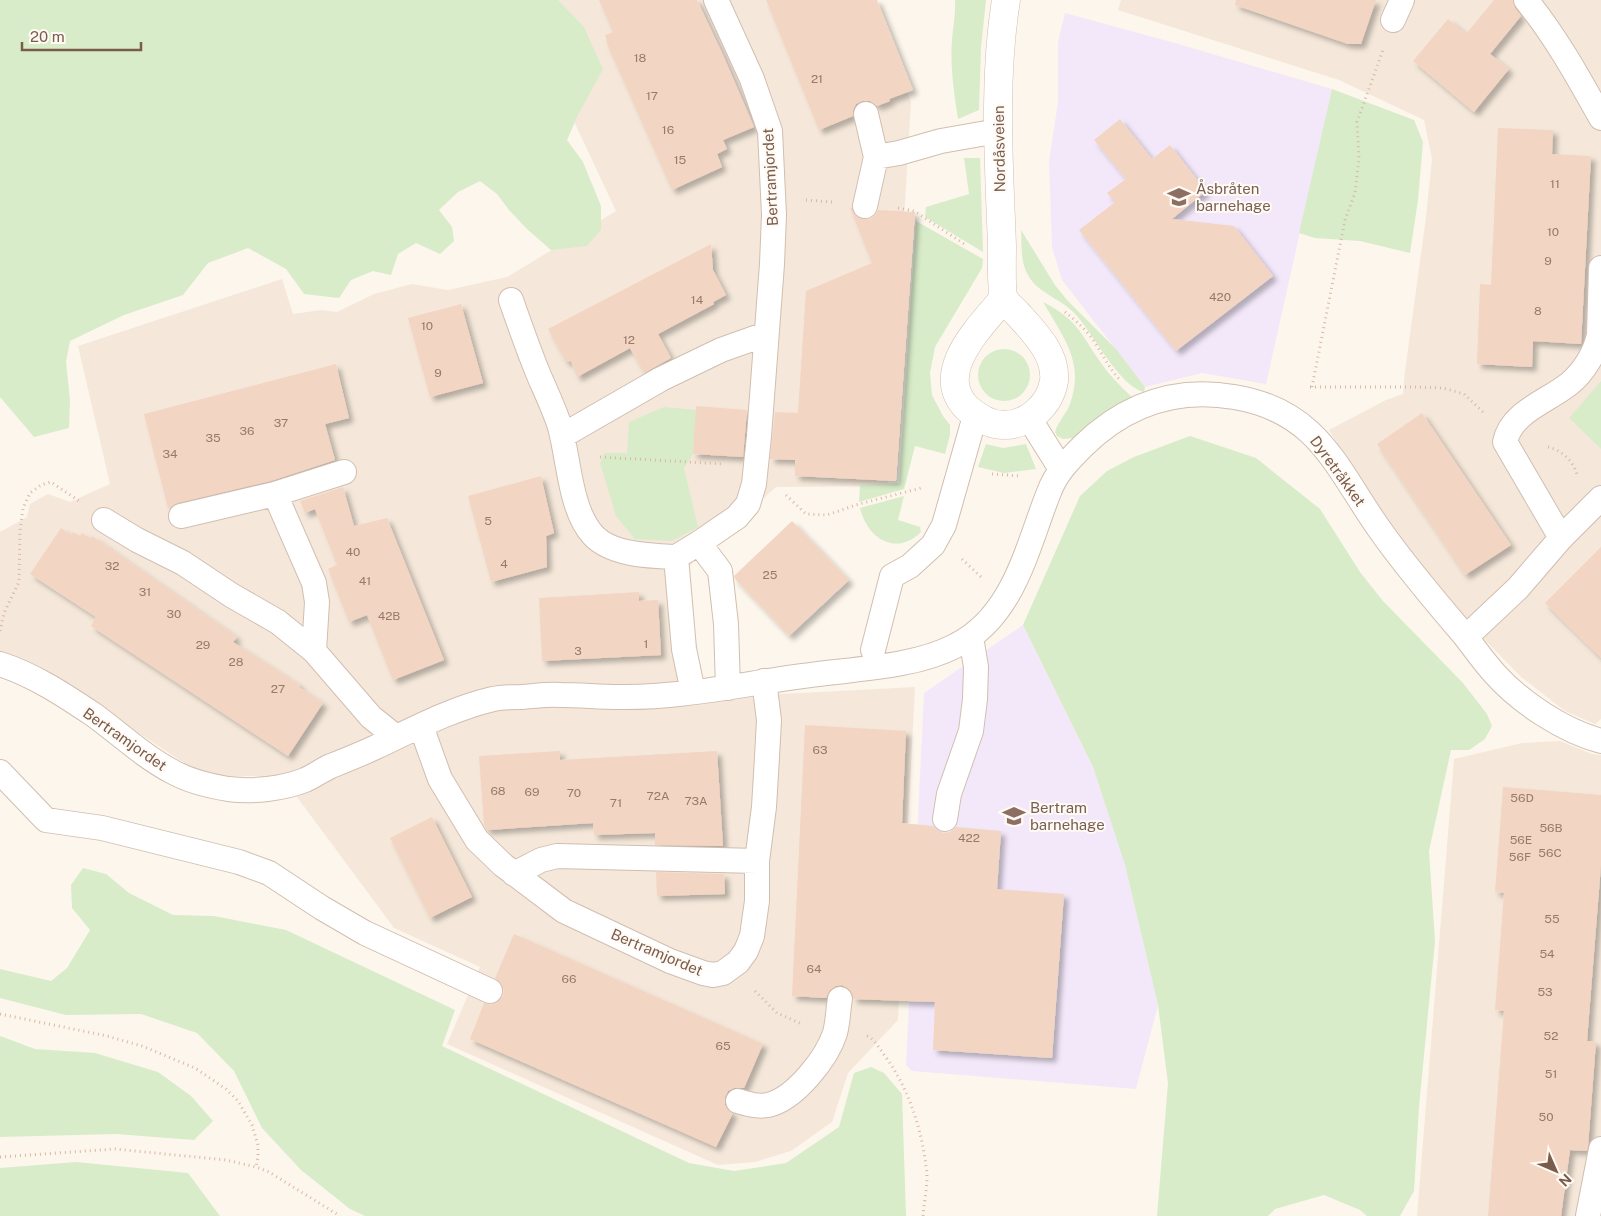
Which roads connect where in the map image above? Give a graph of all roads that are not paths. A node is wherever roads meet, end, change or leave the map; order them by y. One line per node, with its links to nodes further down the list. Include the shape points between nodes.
1 (716, 0): 12 (lane, Bertramjordet, via 752,79 770,131 774,214)
2 (1006, 0): 6 (street, Nordåsveien, via 999,60)
3 (1526, 0): 5 (lane, via 1546,25)
4 (866, 114): 7 (lane)
5 (1601, 118)
6 (998, 131): 7 (lane); 10 (street, Nordåsveien)
7 (876, 157): 8 (lane)
8 (865, 204)
9 (1601, 268): 22 (lane, via 1599,335 1589,360 1570,383 1520,417 1508,431 1505,442)
10 (1004, 298): 13 (street, via 959,357 954,378 961,401); 14 (street, via 1043,344 1051,362 1054,380 1048,397)
11 (511, 300): 15 (lane, Bertramjordet, via 560,426)
12 (766, 334): 15 (lane, via 721,350 661,379); 23 (lane, Bertramjordet, via 754,484 748,504 737,517)
13 (975, 416): 14 (street, via 1003,425); 28 (lane, via 944,525 932,544 910,566 892,576)
14 (1029, 418): 16 (lane)
15 (564, 446): 24 (lane, Bertramjordet, via 578,510 593,535 604,544 645,556)
16 (1061, 469): 25 (lane, Dyretråkket, via 1050,490 1025,561); 27 (lane, Dyretråkket, via 1100,430 1124,413 1147,403 1178,396 1206,395 1235,397 1267,406 1308,430 1326,448 1402,561)
17 (344, 472): 18 (lane)
18 (275, 494): 20 (lane); 29 (lane, via 314,583 317,602)
19 (1601, 498): 22 (lane)
20 (181, 516)
21 (104, 520): 29 (lane, via 183,563 278,622)
22 (1561, 538): 27 (lane, via 1518,588)
23 (699, 543): 24 (lane, Bertramjordet); 32 (lane, via 720,571)
24 (676, 556): 33 (lane, via 684,650)
25 (1004, 600): 26 (lane, Bertramjordet, via 992,618)
26 (971, 637): 31 (lane, Bertramjordet, via 953,648 904,663); 38 (lane, via 976,667 975,699 970,731)
27 (1466, 637): 36 (lane, Dyretråkket, via 1494,674 1518,696 1571,729)
28 (873, 650)
29 (314, 651): 35 (lane, via 371,717)
30 (0, 664): 35 (lane, Bertramjordet, via 37,678 95,716 139,752 176,774 213,786 249,791 288,785)
31 (764, 681): 32 (lane, Bertramjordet); 39 (lane, via 769,720)
32 (728, 688): 33 (lane, Bertramjordet)
33 (693, 692): 34 (lane, Bertramjordet, via 623,698 558,694 496,698 448,713)
34 (421, 726): 35 (lane, Bertramjordet); 40 (lane, Bertramjordet, via 440,779 477,840)
35 (396, 737)
36 (1601, 741)
37 (0, 772): 41 (lane, via 46,820 102,828 239,862 269,873 365,933)
38 (944, 819)
39 (757, 861): 40 (lane, via 557,856); 40 (lane, Bertramjordet, via 757,901 752,936 738,962 723,973 712,975 670,961 564,911)
40 (514, 874)
41 (490, 991)
42 (840, 999): 43 (lane, via 835,1032 828,1048 801,1084 786,1097 770,1104 755,1106)
43 (738, 1101)
44 (1601, 1148): 45 (lane)
45 (1588, 1216)

